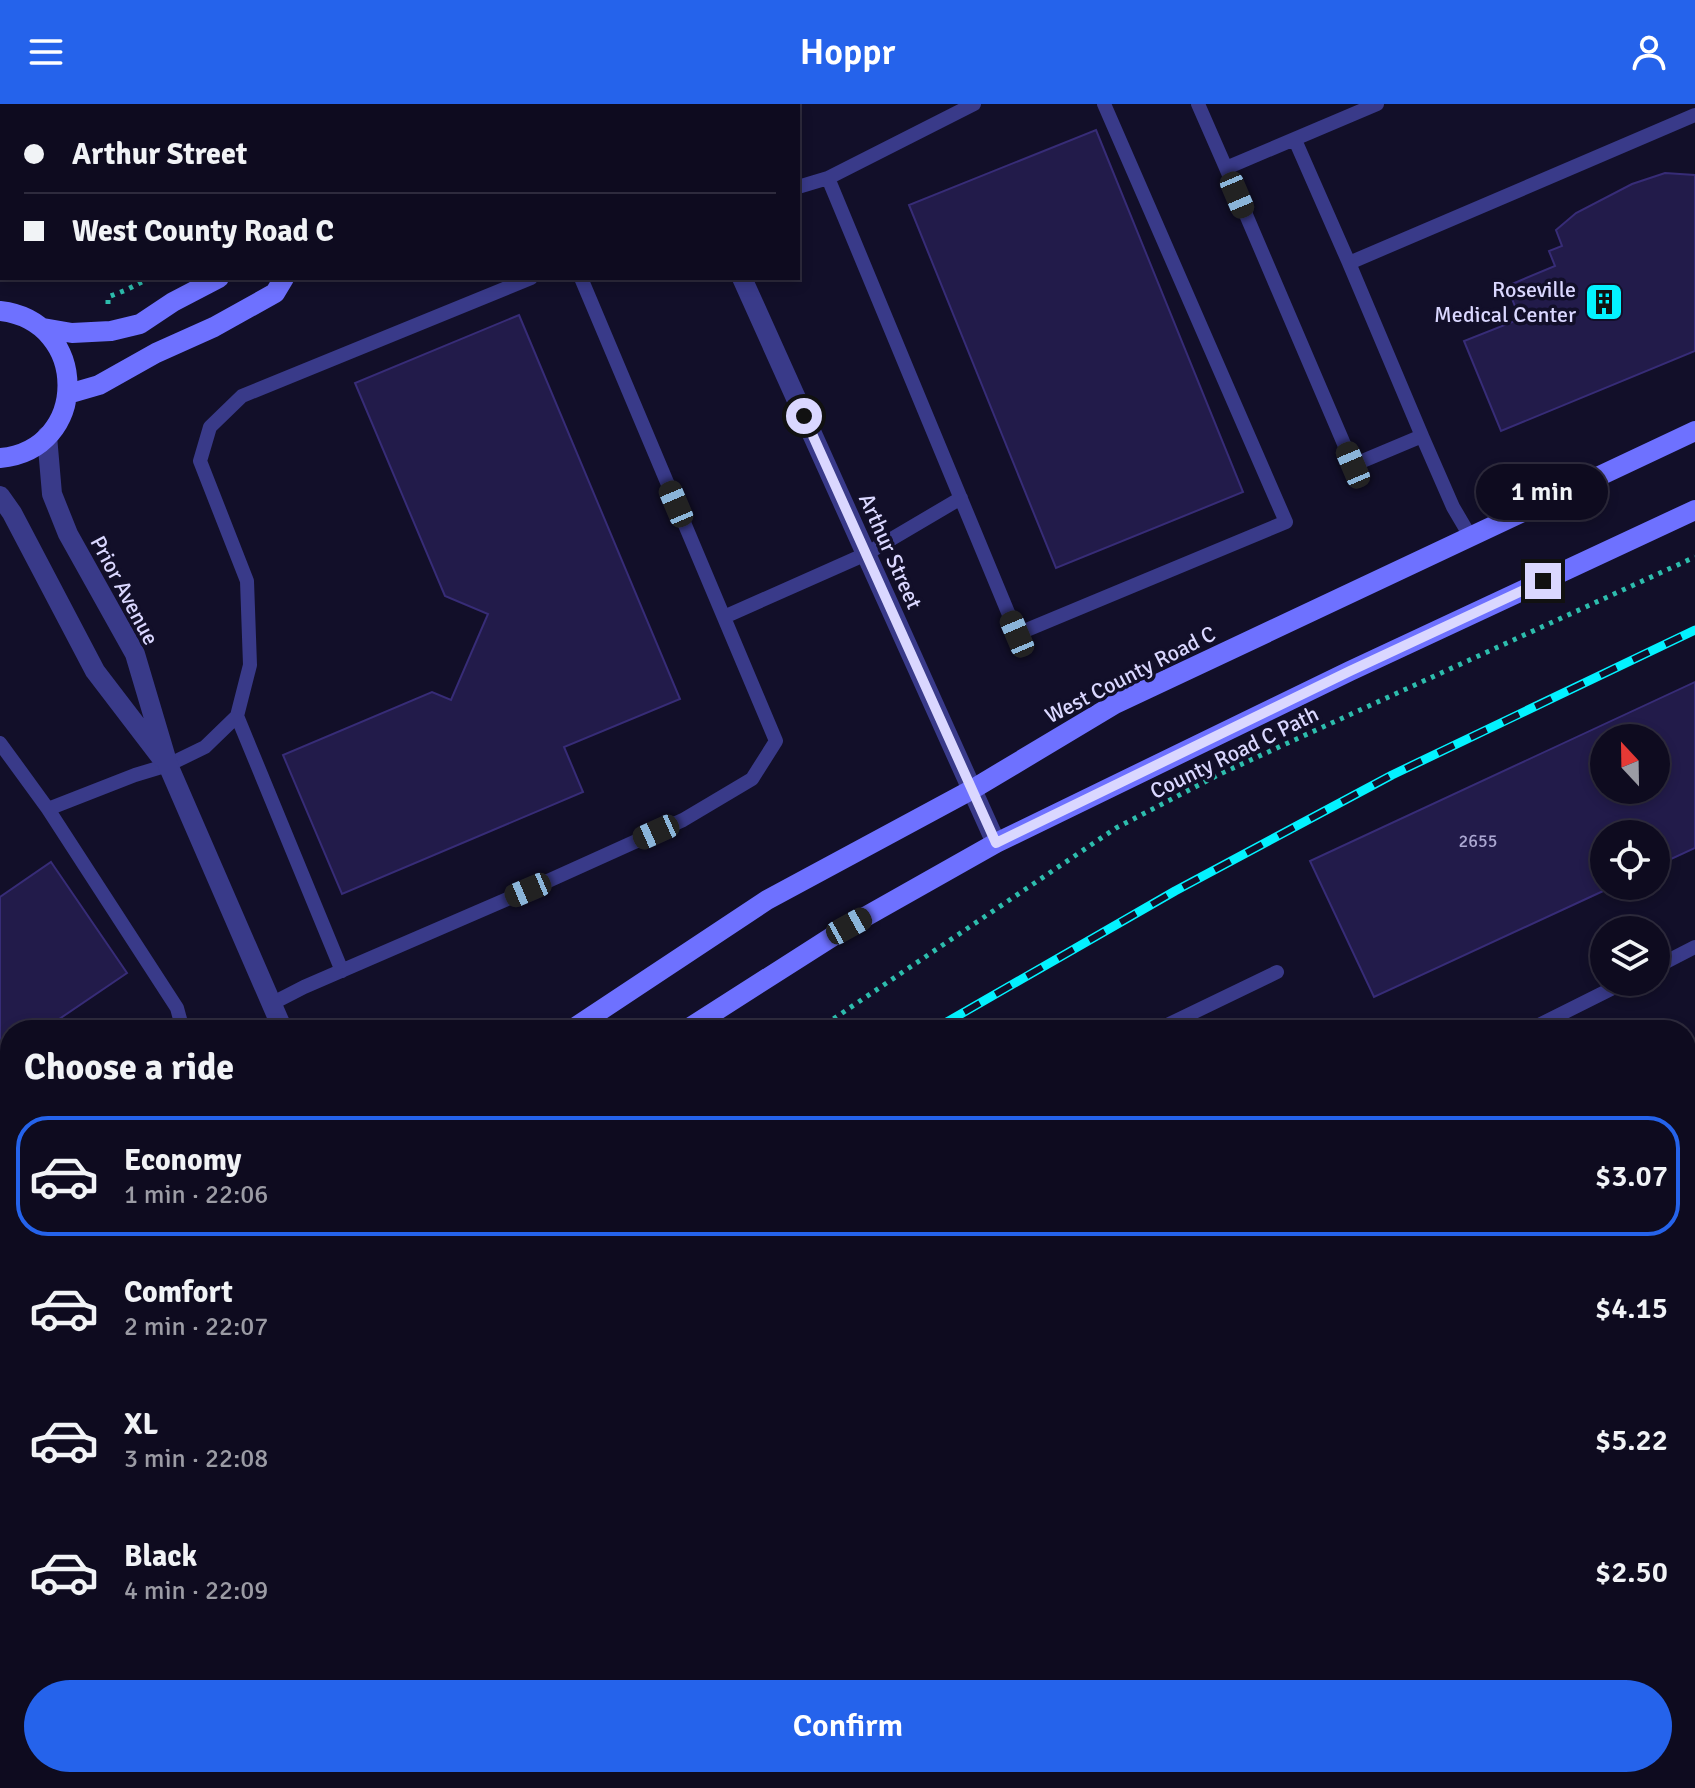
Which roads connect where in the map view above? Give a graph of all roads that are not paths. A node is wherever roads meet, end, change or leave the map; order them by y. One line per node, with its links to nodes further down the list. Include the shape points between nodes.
1 (974, 104): 8 (lane)
2 (1104, 104): 24 (lane, via 1286,522 1017,634)
3 (1198, 104): 7 (lane)
4 (1377, 104): 6 (lane)
5 (1695, 115): 10 (lane)
6 (1295, 140): 7 (lane); 10 (lane)
7 (1226, 168): 21 (lane, via 1353,465)
8 (828, 178): 9 (lane); 24 (lane)
9 (800, 186)
10 (1349, 263): 21 (lane)
11 (215, 280): 17 (main road, via 140,324 72,333)
12 (283, 280): 18 (main road, via 275,293 214,327 99,385)
13 (526, 280): 29 (lane, via 242,396 210,427 200,461 247,581 250,665)
14 (582, 280): 28 (lane)
15 (743, 280): 27 (street, Arthur Street)
16 (0, 311): 17 (main road, via 24,316)
17 (43, 328): 18 (main road, via 59,347)
18 (68, 394): 20 (main road)
19 (1695, 431): 26 (main road, West County Road C)
20 (47, 436): 22 (main road, via 31,449); 31 (street, Prior Avenue, via 52,494 68,534 135,654)
21 (1422, 436): 26 (lane)
22 (0, 458)
23 (0, 496): 31 (street, Prior Avenue, via 95,671)
24 (961, 498): 27 (lane)
25 (1695, 510): 34 (main road)
26 (1470, 536): 32 (main road, West County Road C, via 1115,704)
27 (866, 554): 28 (lane); 32 (street, Arthur Street)
28 (724, 617): 37 (lane, via 776,741 752,779 683,820)
29 (237, 716): 31 (lane, via 205,747); 37 (lane)
30 (0, 743): 33 (lane)
31 (168, 765): 33 (lane); 40 (street, Prior Avenue)
32 (973, 789): 34 (street, Arthur Street); 43 (main road, West County Road C, via 767,900)
33 (48, 809): 41 (lane)
34 (996, 843): 44 (main road, via 849,926)
35 (1695, 947): 36 (lane)
36 (1670, 960)
37 (342, 971): 40 (lane)
38 (1277, 972): 45 (lane)
39 (1597, 996): 46 (lane)
40 (271, 1004): 42 (street, Prior Avenue)
41 (180, 1020)
42 (278, 1020)
43 (586, 1020)
44 (702, 1020)
45 (1178, 1020)
46 (1549, 1020)

